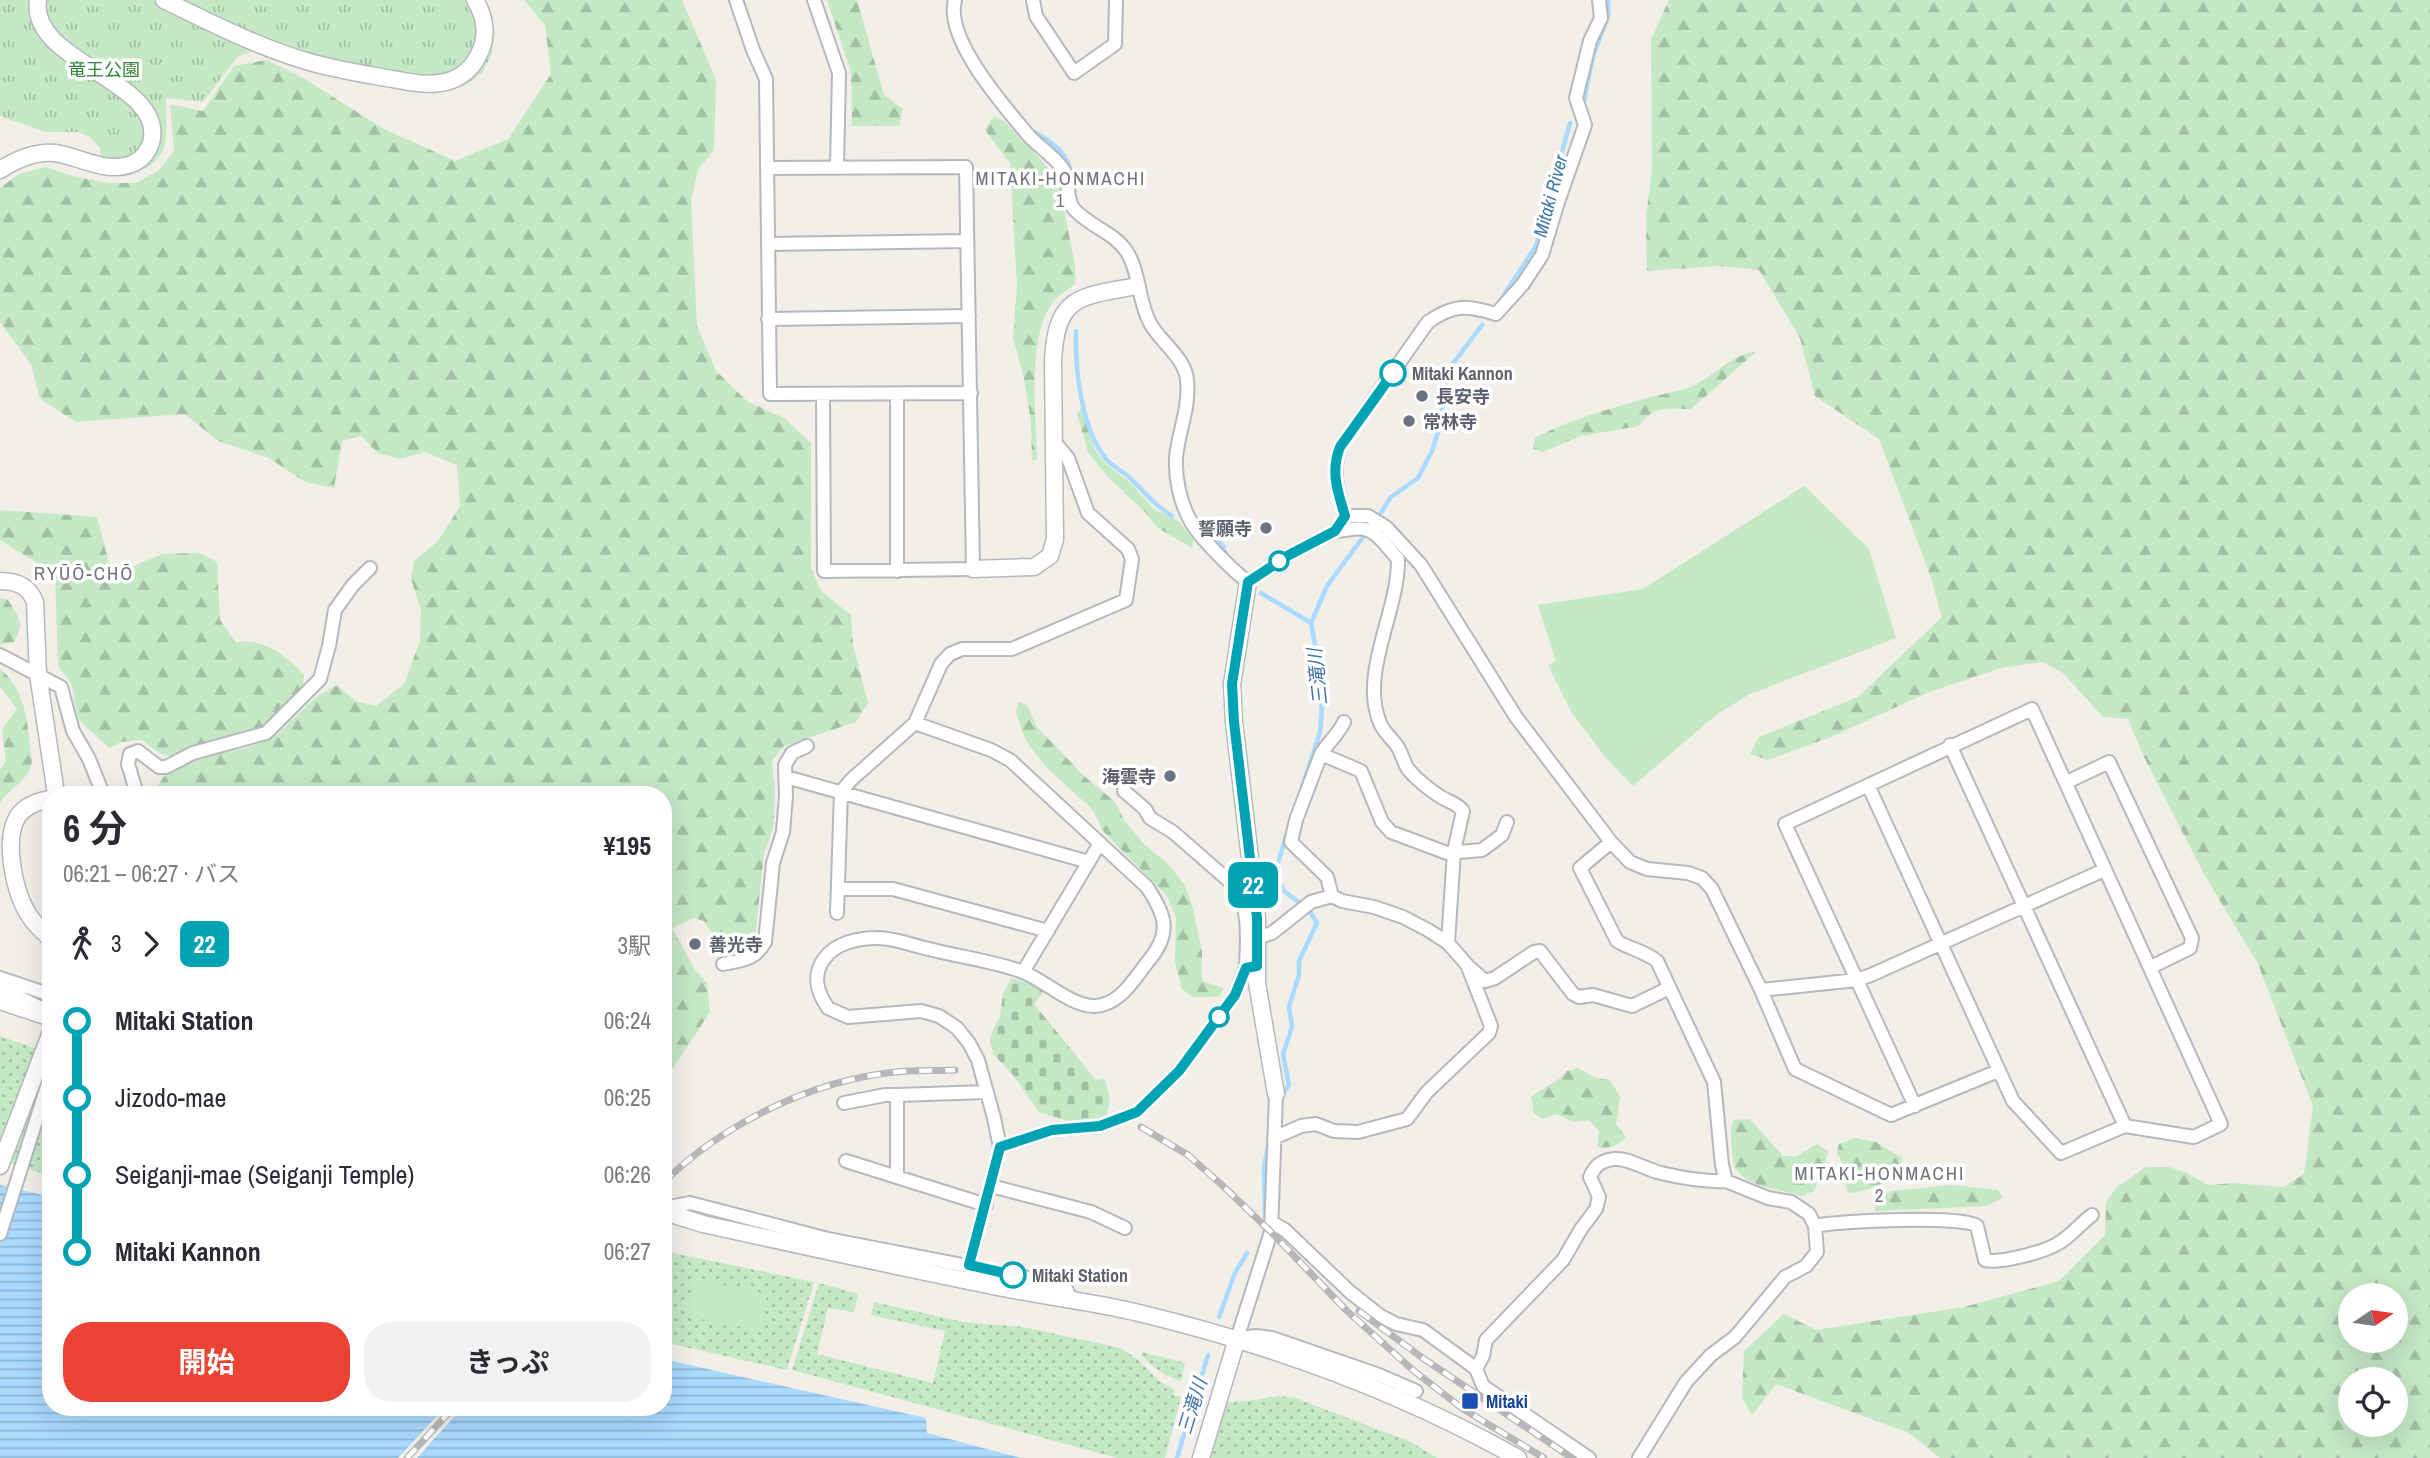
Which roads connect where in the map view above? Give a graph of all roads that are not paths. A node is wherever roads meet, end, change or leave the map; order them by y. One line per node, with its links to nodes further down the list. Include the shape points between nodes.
1 (38, 0): 12 (street, via 42,24 54,40 131,96 152,124 152,140 136,162 121,167 93,165 54,153 23,157)
2 (164, 0): 3 (street, via 312,63 416,83 439,83 468,71 478,57 485,29)
3 (475, 0)
4 (736, 0): 11 (street, via 766,79)
5 (814, 0): 10 (street, via 839,73)
6 (954, 0): 15 (street, via 952,9 967,55 1031,138 1052,154 1066,173 1071,206 1127,251)
7 (1033, 0): 8 (street, via 1036,16 1074,73 1115,44)
8 (1115, 0)
9 (1599, 0): 22 (street, via 1601,18 1590,41 1576,98 1585,125 1542,255 1496,314 1461,307 1428,322 1340,447 1335,480)
10 (836, 167): 11 (street); 13 (street, via 966,166)
11 (767, 168): 14 (street)
12 (0, 170)
13 (967, 241): 14 (street); 16 (street)
14 (768, 244): 17 (street)
15 (1137, 286): 21 (street, via 1089,295 1066,309 1053,347); 28 (street, via 1150,323 1184,367 1187,379 1186,415 1176,457 1177,482 1190,522)
16 (969, 316): 17 (street); 18 (street)
17 (768, 319): 19 (street, via 770,394)
18 (971, 393): 20 (street); 25 (street)
19 (823, 394): 20 (street); 26 (street, via 824,571)
20 (897, 394): 26 (street)
21 (1054, 440): 25 (street, via 1055,539 1050,556 1034,567); 32 (street, via 1068,458 1088,513 1128,549 1132,559 1126,600 1012,649 962,649 950,654 941,664)
22 (1345, 516): 23 (street); 46 (street, via 1368,516 1386,527 1421,565 1516,717)
23 (1335, 531): 28 (street); 48 (street, via 1362,528 1373,532 1398,559 1394,602 1374,678 1374,705 1381,726 1409,769 1463,811)
24 (370, 568): 41 (street, via 335,610 320,679 266,733 193,753 166,766 159,767 138,751 130,754)
25 (973, 569): 26 (street)
26 (897, 571)
27 (0, 581): 30 (street, via 14,582 31,592)
28 (1248, 582): 57 (street, via 1232,684)
29 (0, 655): 30 (street)
30 (38, 674): 39 (street); 40 (street, via 61,687 73,731)
31 (1344, 722): 35 (street)
32 (915, 723): 43 (street); 47 (street, via 1010,760)
33 (807, 746): 36 (street, via 792,753 785,765)
34 (1950, 746): 37 (street, via 2032,709); 38 (street); 53 (street)
35 (1321, 754): 48 (street, via 1361,771 1382,822 1391,832 1447,853); 52 (street, via 1291,842 1327,877)
36 (786, 777): 43 (street); 60 (street, via 783,832 773,863 765,943 751,958)
37 (2067, 782): 50 (street); 63 (street, via 2109,762 2192,938 2190,948)
38 (1868, 785): 59 (street); 66 (street, via 1785,824)
39 (55, 786)
40 (100, 786)
41 (135, 786)
42 (1124, 791): 61 (street, via 1150,818 1236,887 1243,898)
43 (841, 792): 49 (street); 51 (street)
44 (42, 800): 55 (street, via 26,807 18,817 12,839 13,877 19,896)
45 (1507, 822): 48 (street, via 1502,835 1482,850)
46 (1611, 842): 68 (street, via 1580,868 1616,941 1657,961); 69 (street, via 1630,862 1647,869 1702,878 1712,889)
47 (1100, 844): 49 (street); 64 (street, via 1147,887 1159,905 1164,937 1158,950 1119,998 1093,1006)
48 (1454, 851): 58 (street)
49 (1089, 862): 56 (street)
50 (2104, 870): 53 (street); 63 (street)
51 (839, 889): 54 (street); 56 (street, via 893,889)
52 (1332, 896): 57 (street, via 1311,902 1272,933); 58 (street, via 1403,917)
53 (2023, 907): 59 (street); 82 (street)
54 (837, 913)
55 (42, 930)
56 (1048, 931): 64 (street)
57 (1257, 938): 61 (street)
58 (1448, 943): 62 (street)
59 (1940, 944): 66 (street); 75 (street)
60 (723, 964)
61 (1252, 967): 77 (street); 84 (street, via 1179,1071 1137,1112 1100,1126 1052,1130)
62 (1468, 967): 68 (street, via 1485,981 1540,951 1579,997 1593,995 1632,1006); 83 (street, via 1491,1027 1489,1033 1427,1092 1407,1119 1358,1132 1334,1131 1316,1124 1301,1126)
63 (2151, 967): 82 (street, via 2221,1124 2194,1137)
64 (1023, 972): 76 (street, via 879,938 841,944 825,956 817,971 822,1000 834,1013 848,1017 921,1011 957,1028 978,1060)
65 (0, 978): 70 (street)
66 (1857, 980): 69 (street); 81 (street)
67 (0, 987): 72 (street)
68 (1669, 988): 88 (street, via 1714,1082)
69 (1761, 990): 81 (street, via 1795,1069 1891,1115)
70 (42, 992)
71 (0, 1001): 73 (street)
72 (42, 1010)
73 (42, 1013)
74 (42, 1056): 86 (street)
75 (1998, 1071): 81 (street); 82 (street, via 2013,1101 2061,1153)
76 (987, 1092): 78 (street); 84 (street)
77 (1276, 1094): 83 (street)
78 (897, 1096): 80 (street); 87 (street)
79 (42, 1102): 96 (street)
80 (844, 1103)
81 (1915, 1106)
82 (2125, 1126)
83 (1274, 1138): 93 (street)
84 (1000, 1147): 89 (street)
85 (846, 1161): 87 (street)
86 (0, 1166)
87 (897, 1177): 90 (street)
88 (1726, 1181): 94 (street, via 1791,1202 1809,1214); 101 (street, via 1661,1173 1618,1158 1594,1167 1590,1177 1599,1197 1596,1209 1563,1260 1486,1340)
89 (990, 1185): 90 (street); 95 (street, via 1091,1212)
90 (986, 1205): 98 (street)
91 (672, 1213): 97 (street, via 703,1224)
92 (2092, 1215): 94 (street, via 2055,1246 1992,1262 1985,1260 1973,1223 1847,1221)
93 (1273, 1223): 100 (street); 101 (street, via 1379,1315 1423,1330)
94 (1815, 1226): 106 (street, via 1817,1252 1806,1266 1785,1277 1735,1337 1710,1355 1686,1382)
95 (1125, 1228)
96 (0, 1234)
97 (886, 1257): 98 (street); 99 (street, via 1006,1289)
98 (969, 1265): 99 (street, via 1039,1280 1066,1289)
99 (1071, 1299): 100 (street, via 1137,1313)
100 (1235, 1346): 102 (street, via 1256,1336 1272,1338); 103 (street); 104 (street, via 1342,1374 1466,1429)
101 (1476, 1369): 105 (street, via 1483,1386)
102 (1416, 1391)
103 (1201, 1458)
104 (1518, 1458)
105 (1589, 1458)
106 (1639, 1458)

